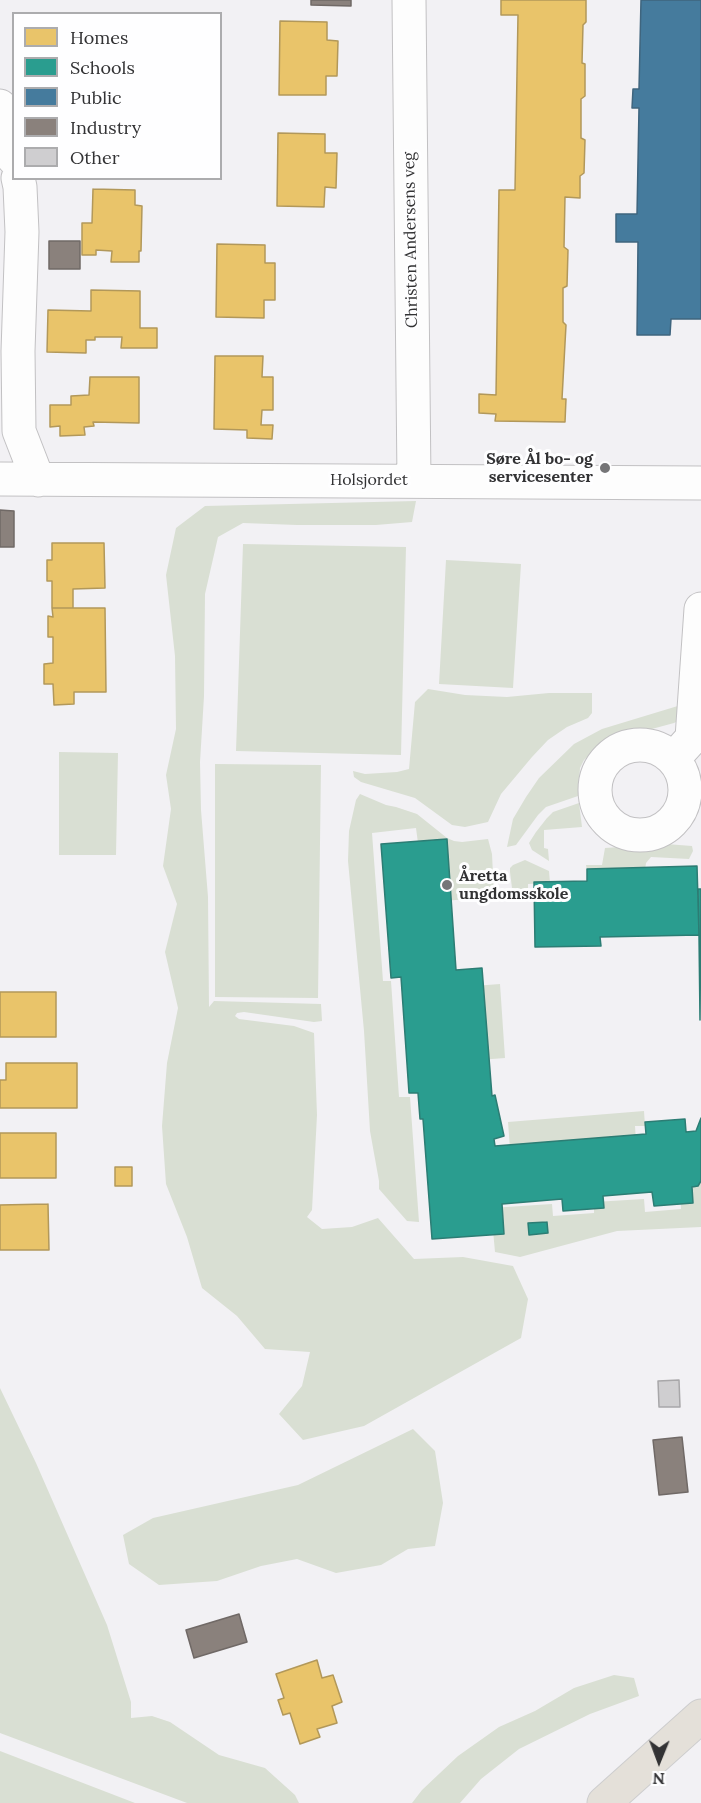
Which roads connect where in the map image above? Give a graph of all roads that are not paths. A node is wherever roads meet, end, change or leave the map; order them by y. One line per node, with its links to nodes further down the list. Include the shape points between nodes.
1 (409, 0): 9 (street, Christen Andersens veg)
2 (0, 106): 3 (street)
3 (12, 151)
4 (18, 180): 5 (street, via 22,232)
5 (19, 431): 6 (street); 8 (street)
6 (0, 460)
7 (0, 479): 8 (street, Holsjordet)
8 (38, 480): 9 (street, Holsjordet)
9 (414, 480): 10 (street, Holsjordet)
10 (701, 483)
11 (701, 609): 12 (street, via 692,738)
12 (674, 758)
13 (701, 1716): 14 (main road)
14 (604, 1803)

